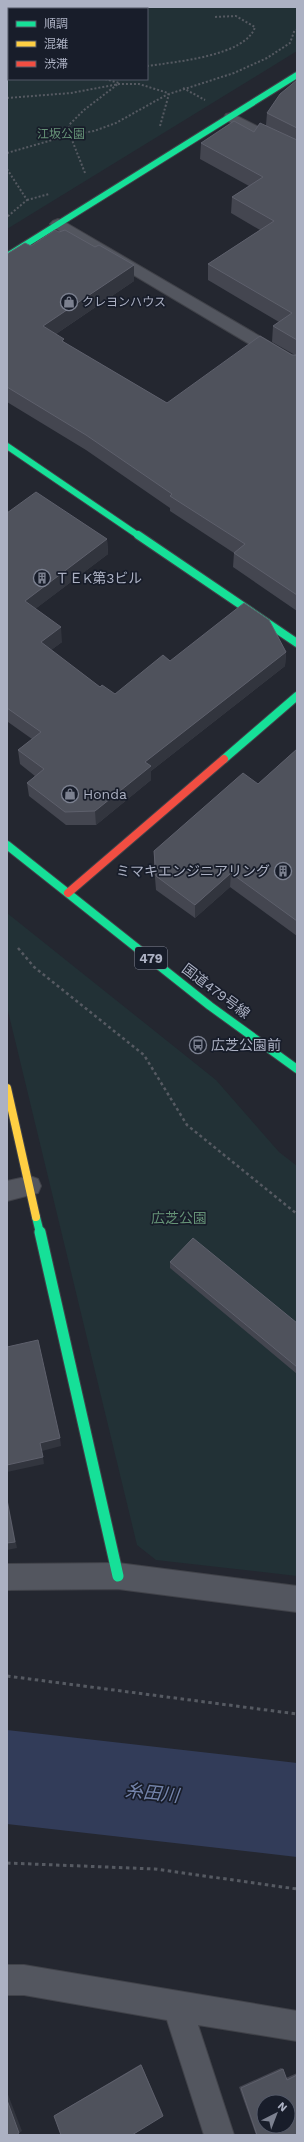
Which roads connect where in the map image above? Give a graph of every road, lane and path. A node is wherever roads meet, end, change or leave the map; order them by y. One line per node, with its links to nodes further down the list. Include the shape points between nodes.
1 (214, 17): 3 (path, via 237,16 255,27 251,36 234,46 197,58)
2 (295, 29): 7 (path, via 290,43 267,58 234,73)
3 (148, 66)
4 (297, 75): 11 (main road)
5 (108, 80): 6 (path)
6 (119, 84): 8 (path, via 140,84); 9 (path, via 71,93); 13 (path, via 84,110 69,125)
7 (182, 88): 8 (path); 10 (path)
8 (169, 94): 12 (path, via 161,124); 13 (path, via 116,123 94,131)
9 (7, 98)
10 (210, 103)
11 (231, 117): 14 (street); 21 (main road)
12 (157, 129)
13 (70, 135): 15 (path); 17 (path)
14 (297, 152)
15 (7, 153)
16 (7, 169): 19 (path)
17 (86, 177)
18 (56, 192): 19 (path)
19 (27, 200): 20 (path)
20 (7, 217)
21 (58, 224): 22 (main road); 23 (street)
22 (7, 256)
23 (297, 365)
24 (7, 446): 25 (main road)
25 (297, 643)
26 (297, 696): 28 (main road)
27 (7, 845): 28 (main road, 国道479号線 / 479)
28 (68, 892): 30 (main road, 国道479号線 / 479, via 210,1006)
29 (18, 948): 34 (path, via 34,967 144,1055 187,1125)
30 (297, 1069)
31 (7, 1088): 32 (main road)
32 (30, 1186): 33 (street); 35 (main road)
33 (7, 1191)
34 (297, 1214)
35 (118, 1576): 36 (street); 37 (street)
36 (7, 1577)
37 (297, 1599)
38 (7, 1676): 39 (path)
39 (297, 1714)
40 (7, 1863): 41 (path, via 155,1870)
41 (297, 1889)
42 (7, 1980): 43 (street, via 24,1980)
43 (177, 2007): 44 (street); 45 (street)
44 (297, 2026)
45 (219, 2135)

